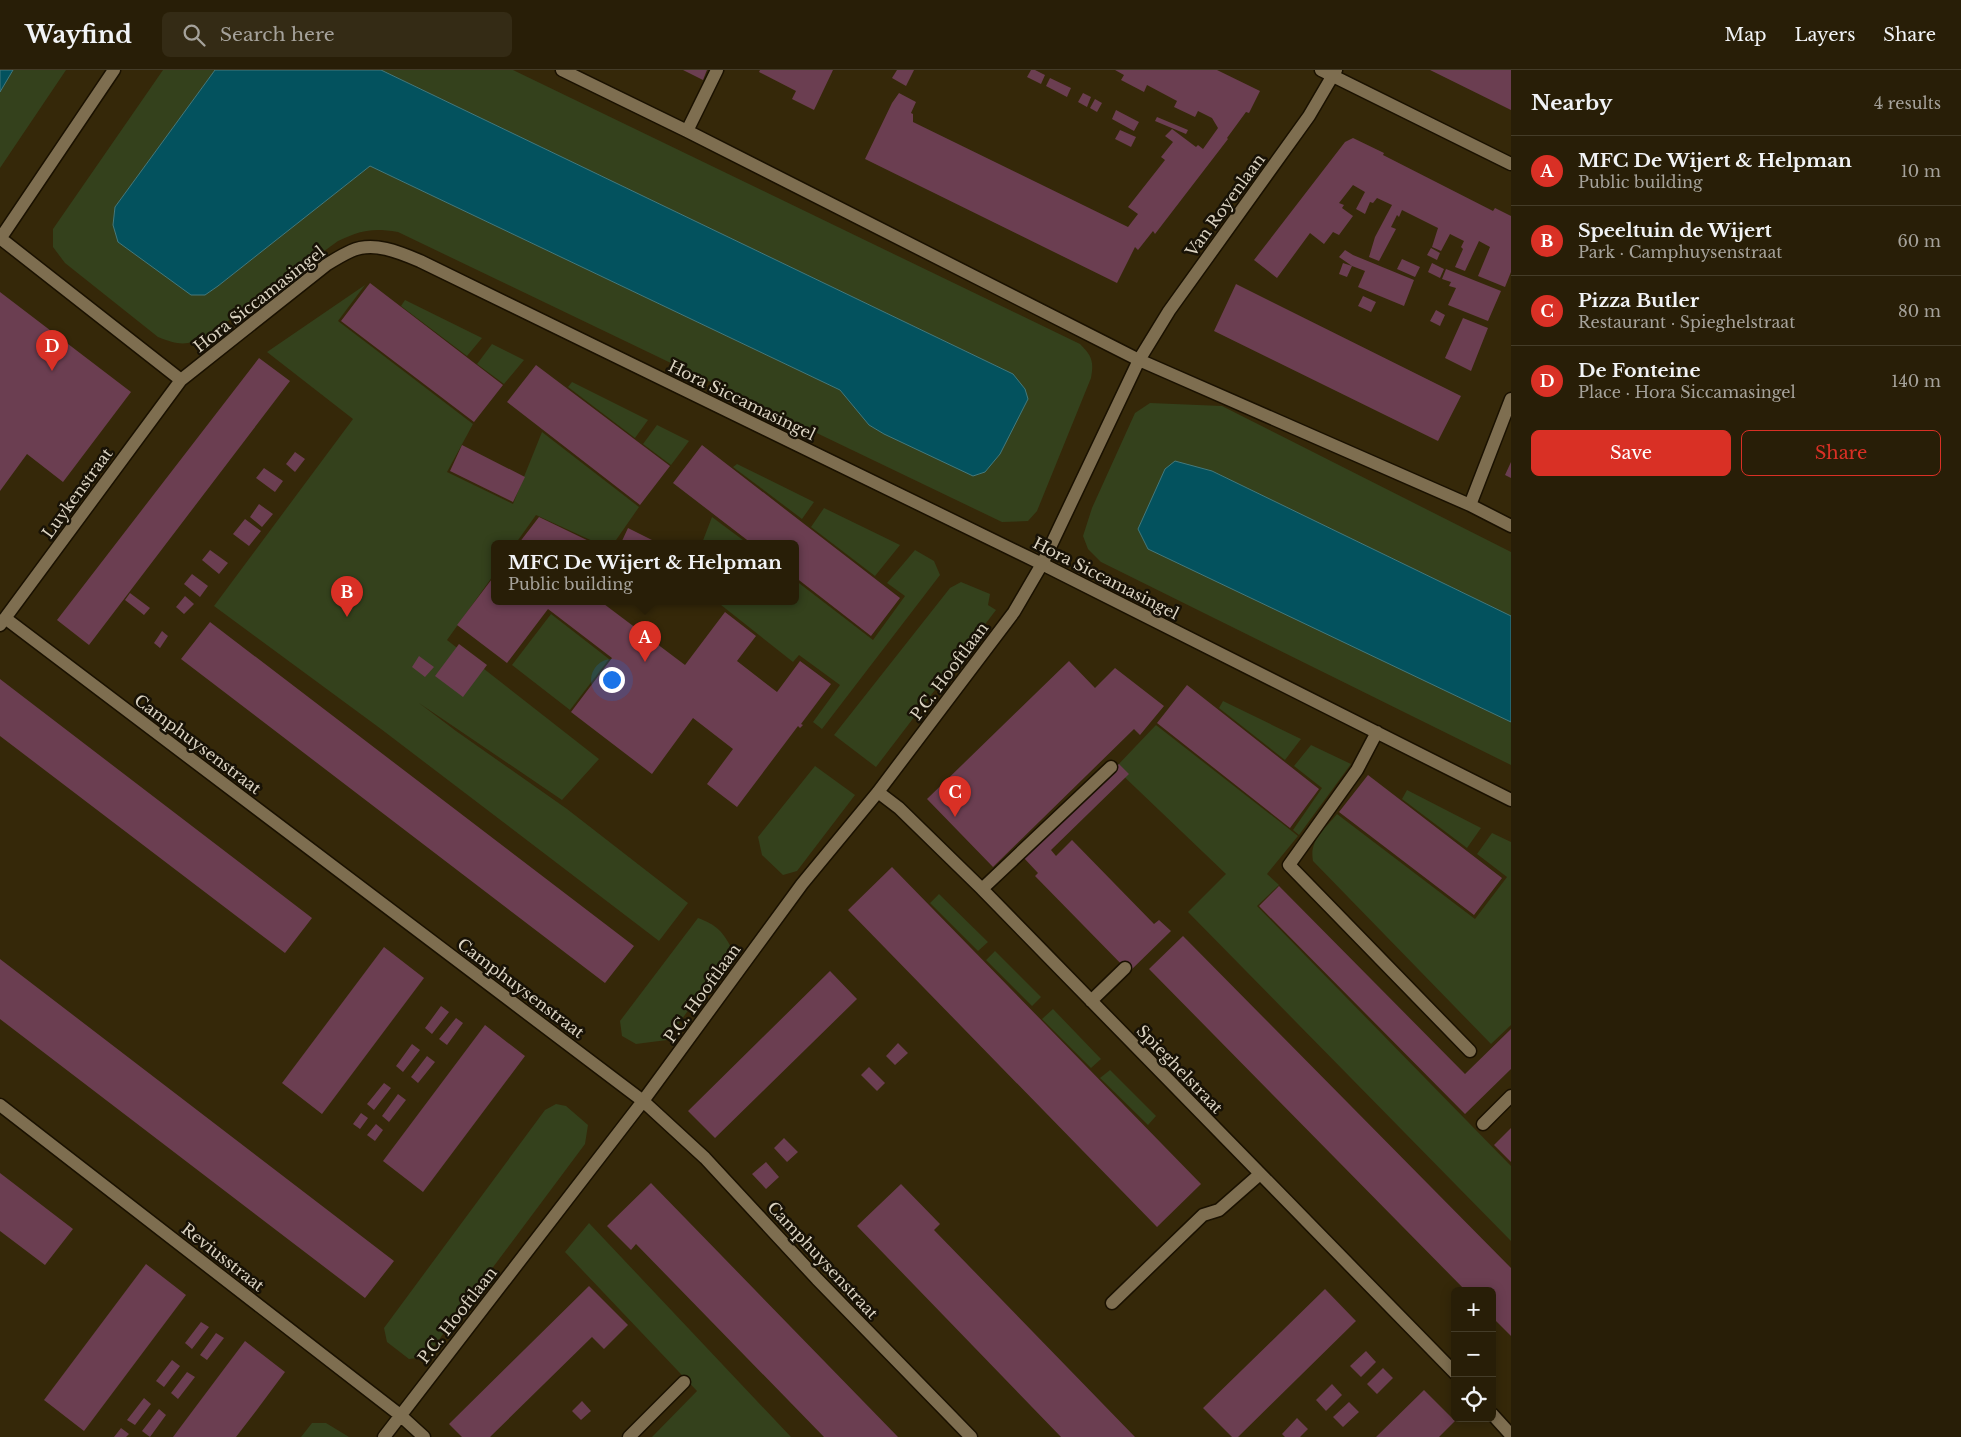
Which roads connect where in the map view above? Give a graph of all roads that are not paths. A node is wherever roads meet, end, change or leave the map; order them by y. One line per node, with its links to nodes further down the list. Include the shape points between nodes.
1 (114, 70): 7 (street)
2 (562, 70): 5 (street)
3 (717, 70): 5 (street)
4 (1330, 72): 6 (street); 8 (street, Van Royenlaan, via 1309,116 1169,311)
5 (687, 131): 8 (street)
6 (1511, 164)
7 (0, 238): 9 (street)
8 (1140, 360): 11 (street); 13 (street, Van Royenlaan)
9 (181, 380): 13 (street, Hora Siccamasingel, via 326,265 352,250 392,249); 14 (street, Luykenstraat)
10 (1511, 399): 11 (street)
11 (1470, 505): 12 (street)
12 (1511, 526)
13 (1042, 564): 15 (street, Hora Siccamasingel); 17 (street, P.C. Hooftlaan, via 1014,612)
14 (3, 621): 24 (street, Camphuysenstraat)
15 (1377, 732): 18 (street, Hora Siccamasingel); 22 (street, via 1357,770 1289,865)
16 (1111, 768): 19 (street)
17 (878, 792): 19 (street, Spieghelstraat, via 899,808); 24 (street, P.C. Hooftlaan, via 802,884)
18 (1511, 800)
19 (982, 890): 21 (street, Spieghelstraat)
20 (1125, 968): 21 (street)
21 (1091, 1001): 27 (street, Spieghelstraat)
22 (1470, 1052)
23 (1511, 1096): 26 (street)
24 (643, 1101): 31 (street, P.C. Hooftlaan); 37 (street, Camphuysenstraat, via 705,1158)
25 (0, 1104): 31 (street, Reviusstraat)
26 (1483, 1124)
27 (1260, 1174): 28 (street, via 1219,1210 1204,1215); 29 (street, Spieghelstraat)
28 (1112, 1303)
29 (1451, 1369)
30 (684, 1382): 36 (street)
31 (400, 1415): 34 (street, P.C. Hooftlaan); 35 (street, Reviusstraat)
32 (1496, 1418): 33 (street)
33 (1511, 1435)
34 (384, 1437)
35 (424, 1437)
36 (630, 1437)
37 (971, 1437)

